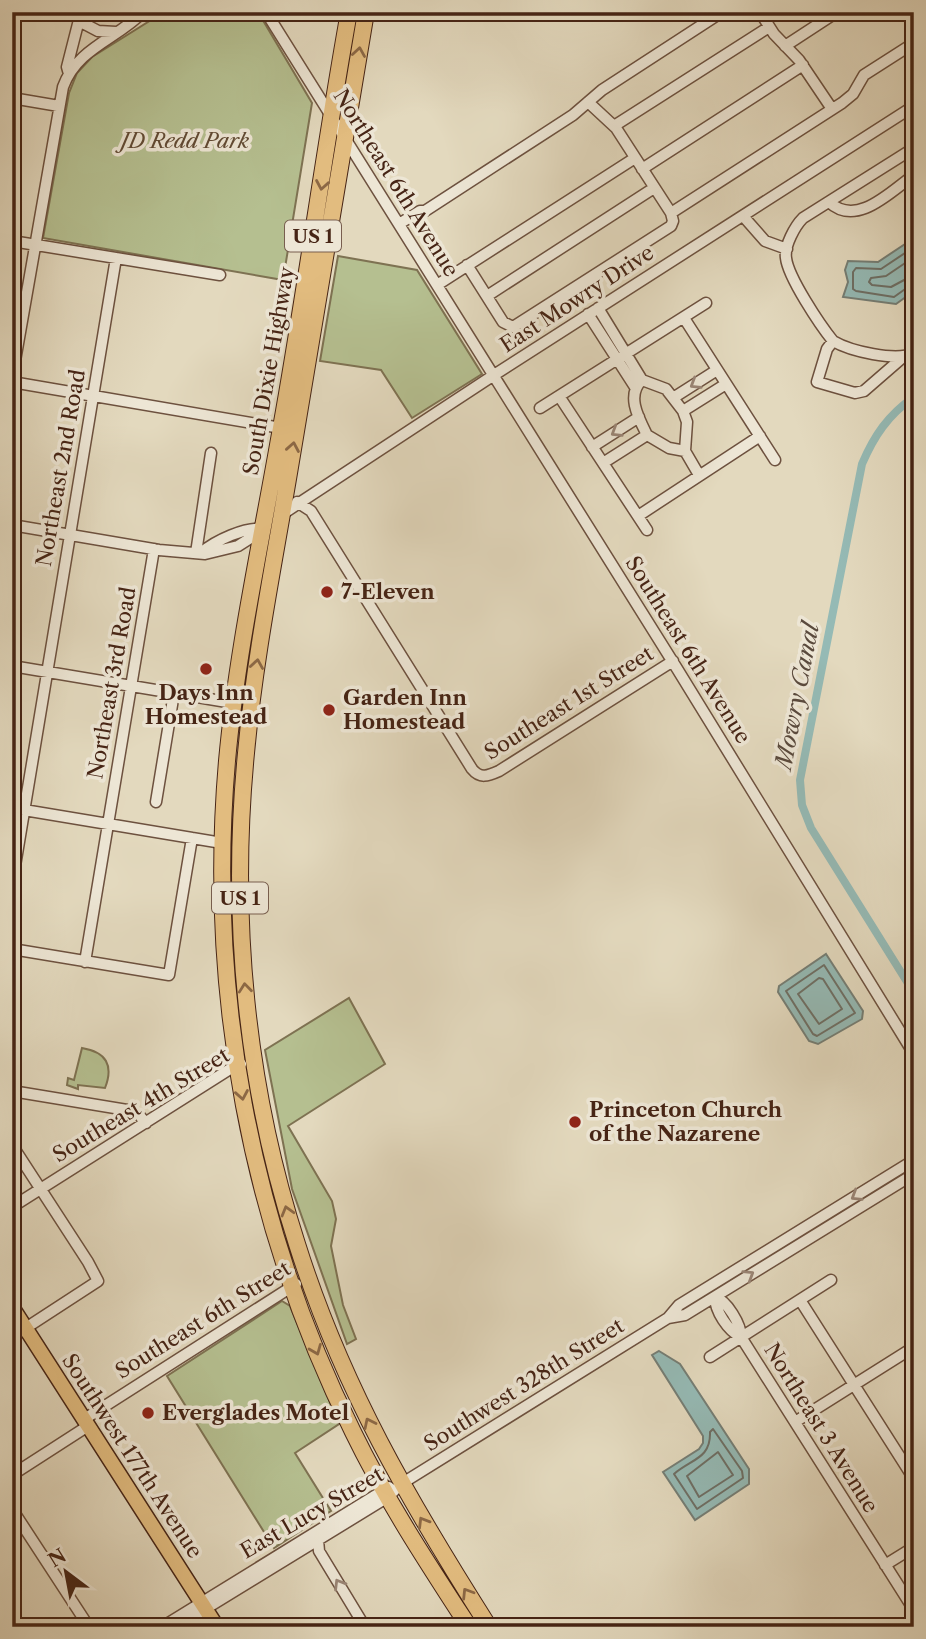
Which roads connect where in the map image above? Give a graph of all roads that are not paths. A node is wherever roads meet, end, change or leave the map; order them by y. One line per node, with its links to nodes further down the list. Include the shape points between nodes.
1 (143, 12): 10 (street)
2 (266, 12): 20 (street, Northeast 6th Avenue)
3 (349, 12): 20 (highway, South Dixie Highway / US 1)
4 (366, 12): 22 (highway, South Dixie Highway / US 1, one-way to 4)
5 (722, 12): 16 (street)
6 (760, 12): 9 (street)
7 (837, 12): 12 (street)
8 (80, 16): 10 (street, via 98,31); 14 (street)
9 (769, 27): 12 (street); 21 (street)
10 (119, 32): 14 (street, via 86,54)
11 (914, 43): 19 (street, via 864,75 851,96)
12 (785, 46): 13 (street)
13 (803, 65): 19 (street); 25 (street)
14 (69, 74): 17 (street)
15 (12, 98): 17 (street)
16 (588, 102): 21 (street); 31 (street)
17 (59, 106): 33 (street)
18 (914, 106): 30 (street, East Mowry Drive)
19 (832, 109): 29 (street)
20 (333, 117): 22 (street, Northeast 6th Avenue); 58 (highway, South Dixie Highway / US 1, one-way to 58)
21 (614, 126): 24 (street)
22 (345, 140): 31 (street, Northeast 6th Avenue); 70 (highway, South Dixie Highway / US 1, one-way to 22)
23 (914, 148): 28 (street)
24 (635, 158): 25 (street); 36 (street)
25 (642, 169): 27 (street)
26 (914, 175): 28 (street, via 864,210 836,209)
27 (654, 188): 29 (street); 39 (street)
28 (829, 202): 34 (street, via 796,225)
29 (671, 213): 39 (street, via 670,227 516,326 505,324)
30 (743, 216): 34 (street, via 765,241); 41 (street, East Mowry Drive)
31 (401, 226): 38 (street, Northeast 6th Avenue)
32 (12, 241): 33 (street)
33 (35, 244): 35 (street); 49 (street)
34 (786, 249): 43 (street, via 791,274)
35 (116, 258): 37 (street); 52 (street, Northeast 2nd Road)
36 (467, 264): 38 (street); 39 (street)
37 (220, 275)
38 (437, 285): 48 (street, Northeast 6th Avenue)
39 (487, 296)
40 (706, 303): 42 (street)
41 (593, 311): 45 (street); 48 (street, East Mowry Drive)
42 (684, 318): 45 (street); 47 (street)
43 (833, 341): 46 (street); 46 (street, via 817,382 855,393 864,391)
44 (914, 353): 46 (street)
45 (622, 357): 50 (street); 53 (street)
46 (902, 358)
47 (717, 370): 51 (street); 54 (street, one-way to 54)
48 (494, 375): 67 (street, East Mowry Drive); 78 (street, Southeast 6th Avenue)
49 (12, 380): 52 (street)
50 (638, 383): 54 (street, via 666,388); 57 (street, via 633,398)
51 (726, 384): 56 (street); 60 (street)
52 (92, 396): 58 (street); 75 (street, Northeast 2nd Road)
53 (559, 396): 55 (street); 61 (street)
54 (673, 398): 56 (street)
55 (540, 408)
56 (683, 411): 62 (street, via 687,422)
57 (639, 417): 59 (street); 61 (street, one-way to 61)
58 (281, 428): 73 (highway, South Dixie Highway / US 1)
59 (647, 435): 62 (street); 65 (street)
60 (760, 436): 64 (street); 66 (street)
61 (592, 447): 65 (street)
62 (684, 451): 66 (street)
63 (211, 453): 77 (street)
64 (775, 460)
65 (603, 463): 71 (street)
66 (699, 475): 71 (street)
67 (311, 494): 68 (street, East Mowry Drive); 69 (street)
68 (297, 502): 69 (street); 70 (street, East Mowry Drive)
69 (311, 511): 78 (street, Southeast 1st Street, via 477,774 499,771)
70 (282, 514): 73 (street, East Mowry Drive); 88 (highway, US 1, one-way to 70, via 251,705)
71 (638, 516): 74 (street)
72 (12, 525): 75 (street)
73 (263, 530): 77 (street, via 243,531); 83 (highway, US 1)
74 (647, 530)
75 (69, 534): 76 (street); 80 (street, Northeast 2nd Road)
76 (154, 549): 77 (street); 81 (street, Northeast 3rd Road)
77 (199, 553)
78 (673, 661): 95 (street, Southeast 6th Avenue)
79 (12, 666): 80 (street)
80 (46, 671): 81 (street); 86 (street, Northeast 2nd Road)
81 (131, 686): 82 (street); 87 (street, Northeast 3rd Road)
82 (174, 693): 83 (street); 85 (street)
83 (233, 703): 84 (highway, US 1)
84 (228, 752): 88 (highway, via 237,768 233,827); 90 (highway, US 1)
85 (156, 802)
86 (18, 809): 87 (street); 91 (street, Northeast 2nd Road)
87 (108, 824): 89 (street); 94 (street, Northeast 3rd Road)
88 (240, 837): 92 (highway, US 1)
89 (192, 838): 90 (street); 94 (street, via 169,975)
90 (222, 843): 92 (highway, via 231,855 233,910); 97 (highway, US 1, via 224,955)
91 (12, 884)
92 (241, 925): 96 (highway, US 1, one-way to 92)
93 (12, 949): 94 (street)
94 (85, 962)
95 (914, 1054)
96 (255, 1062): 97 (street, Southeast 4th Street); 105 (highway, US 1, one-way to 96, via 275,1168)
97 (237, 1066): 99 (street, Southeast 4th Street); 107 (highway, US 1, one-way to 107, via 259,1178)
98 (12, 1091): 99 (street, via 127,1110)
99 (146, 1123): 103 (street, Southeast 4th Street)
100 (12, 1145): 103 (street)
101 (914, 1160): 111 (street, Southwest 328th Street, one-way to 111, via 678,1305)
102 (914, 1174): 108 (street, Southwest 328th Street, one-way to 102)
103 (41, 1189): 104 (street, Southeast 4th Street); 112 (street, via 98,1281)
104 (12, 1207)
105 (307, 1277): 107 (street, Southeast 6th Street); 122 (highway, US 1, one-way to 105, via 349,1382)
106 (831, 1280): 109 (street)
107 (292, 1287): 119 (street, Southeast 6th Street); 123 (highway, US 1, one-way to 123, via 334,1392)
108 (715, 1297): 111 (street, Southwest 328th Street, via 685,1315); 114 (street, Northeast 3 Avenue, via 722,1299 732,1324 741,1329)
109 (800, 1300): 114 (street); 117 (street)
110 (12, 1307): 112 (main road, Southwest 177th Avenue)
111 (668, 1318): 122 (street, Southwest 328th Street)
112 (26, 1328): 113 (street); 119 (main road, Southwest 177th Avenue)
113 (12, 1337)
114 (741, 1337): 116 (street); 118 (street, Northeast 3 Avenue)
115 (914, 1347): 117 (street)
116 (710, 1357)
117 (854, 1385): 118 (street); 121 (street)
118 (795, 1422): 127 (street, Northeast 3 Avenue)
119 (85, 1423): 120 (street, Southeast 6th Street); 128 (main road, Southwest 177th Avenue)
120 (12, 1475)
121 (914, 1479)
122 (401, 1484): 123 (street, East Lucy Street); 136 (highway, US 1, one-way to 122)
123 (386, 1493): 125 (street, East Lucy Street); 135 (highway, US 1)
124 (12, 1509): 130 (street)
125 (311, 1541): 128 (street, East Lucy Street); 134 (street, one-way to 125)
126 (914, 1547): 127 (street)
127 (885, 1565): 129 (street, Northeast 3 Avenue)
128 (203, 1606): 131 (street, East Lucy Street); 132 (street, East Lucy Street); 133 (main road, Southwest 177th Avenue)
129 (914, 1609)
130 (89, 1627)
131 (162, 1627)
132 (176, 1627)
133 (217, 1627)
134 (365, 1627)
135 (469, 1627)
136 (489, 1627)

